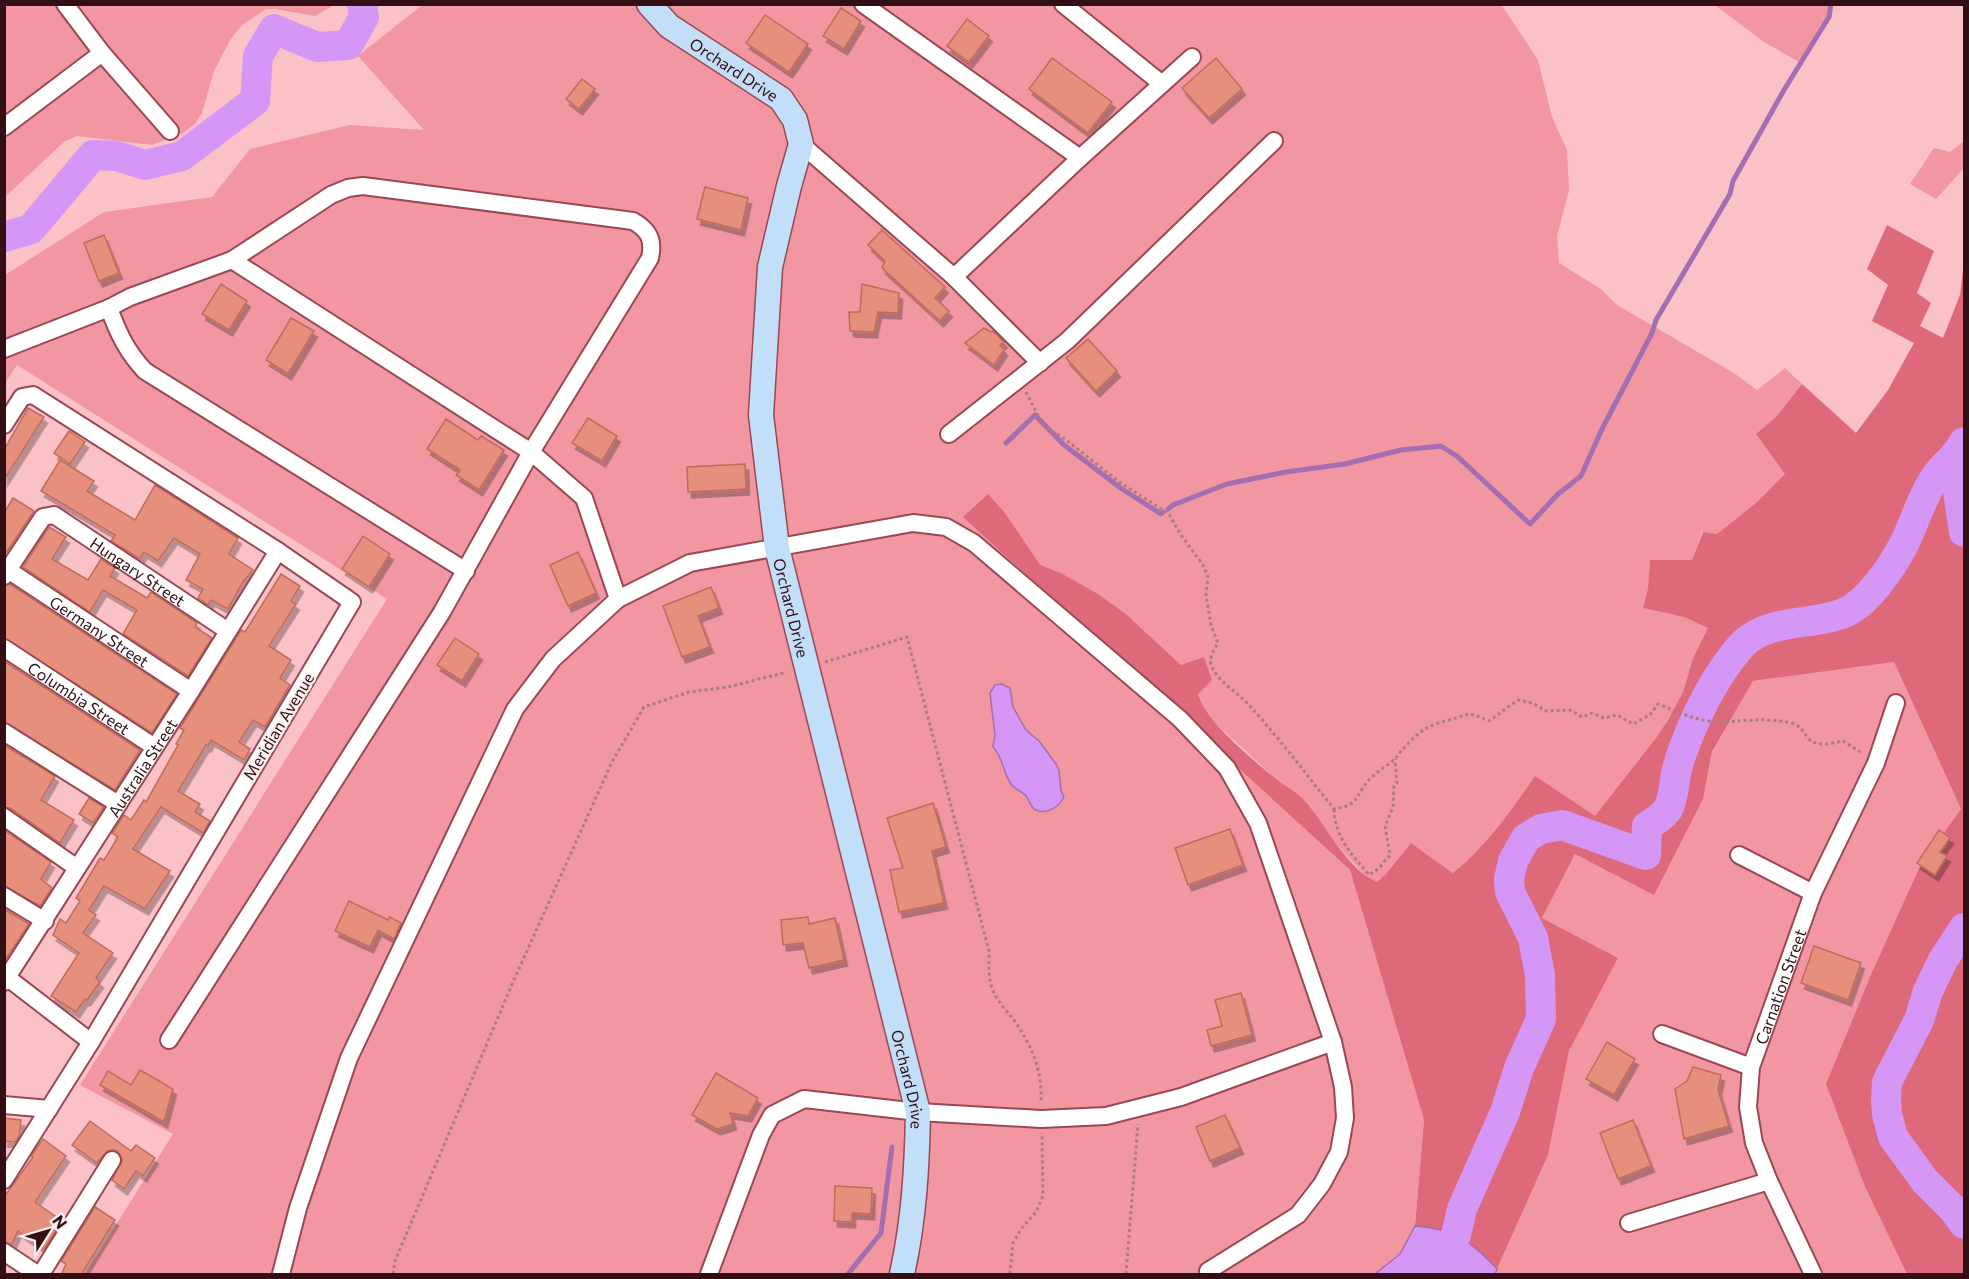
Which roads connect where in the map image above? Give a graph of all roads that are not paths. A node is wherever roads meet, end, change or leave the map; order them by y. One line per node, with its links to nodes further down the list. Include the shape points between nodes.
1 (65, 4): 5 (street)
2 (649, 4): 11 (street, Orchard Drive, via 669,26 781,99 795,120)
3 (863, 4): 12 (street)
4 (1063, 4): 7 (street)
5 (102, 53): 8 (street); 9 (street)
6 (1192, 57): 7 (street)
7 (1162, 84): 12 (street)
8 (4, 127)
9 (170, 131)
10 (1274, 141): 17 (street)
11 (801, 144): 14 (street); 21 (street, Orchard Drive, via 770,267 761,414)
12 (1080, 158): 14 (street)
13 (232, 260): 15 (street); 20 (street); 20 (street, via 331,195 363,186 633,221 644,227 650,236 650,258)
14 (954, 277): 17 (street)
15 (109, 308): 16 (street); 23 (street, via 119,336 145,371)
16 (4, 349)
17 (1040, 363): 19 (street)
18 (4, 425): 22 (street, Meridian Avenue, via 22,397 33,395)
19 (949, 434)
20 (531, 452): 23 (street); 25 (street, via 584,498)
21 (777, 548): 25 (street, via 690,563); 43 (street, via 913,523 946,527 974,543 1180,719 1227,768 1258,823); 47 (street, Orchard Drive)
22 (278, 550): 26 (street, Australia Street); 42 (street, Meridian Avenue, via 352,602)
23 (466, 571): 41 (street)
24 (6, 573): 26 (street, Hungary Street, via 43,517 54,515); 28 (street, Germany Street)
25 (618, 599): 55 (street, via 553,659 515,709 349,1058 298,1208)
26 (228, 630): 28 (street, Australia Street)
27 (4, 648): 31 (street, Columbia Street)
28 (191, 691): 31 (street, Australia Street)
29 (1896, 702): 36 (street, Carnation Street, via 1876,763)
30 (4, 732): 32 (street)
31 (153, 746): 32 (street, Australia Street)
32 (118, 804): 35 (street, Australia Street)
33 (4, 817): 35 (street)
34 (1739, 855): 36 (street)
35 (77, 868): 38 (street, Australia Street)
36 (1813, 893): 44 (street, Carnation Street)
37 (4, 896): 38 (street)
38 (45, 921): 39 (street, Australia Street)
39 (6, 978): 42 (street)
40 (1662, 1034): 44 (street)
41 (169, 1040)
42 (92, 1042): 46 (street, Meridian Avenue)
43 (1333, 1042): 47 (street, via 1181,1097 1106,1116 1041,1119); 53 (street, via 1345,1118 1339,1152 1322,1184 1298,1215)
44 (1751, 1067): 50 (street, Carnation Street, via 1748,1107 1754,1143)
45 (4, 1105): 46 (street)
46 (49, 1109): 49 (street, Meridian Avenue)
47 (918, 1112): 56 (street, via 804,1099 772,1115); 57 (street, Orchard Drive, via 917,1180)
48 (112, 1160): 54 (street)
49 (6, 1176)
50 (1769, 1181): 51 (street); 58 (street, Carnation Street)
51 (1629, 1223)
52 (4, 1252): 54 (street)
53 (1208, 1271)
54 (39, 1275)
55 (281, 1275)
56 (709, 1275)
57 (902, 1275)
58 (1813, 1275)

